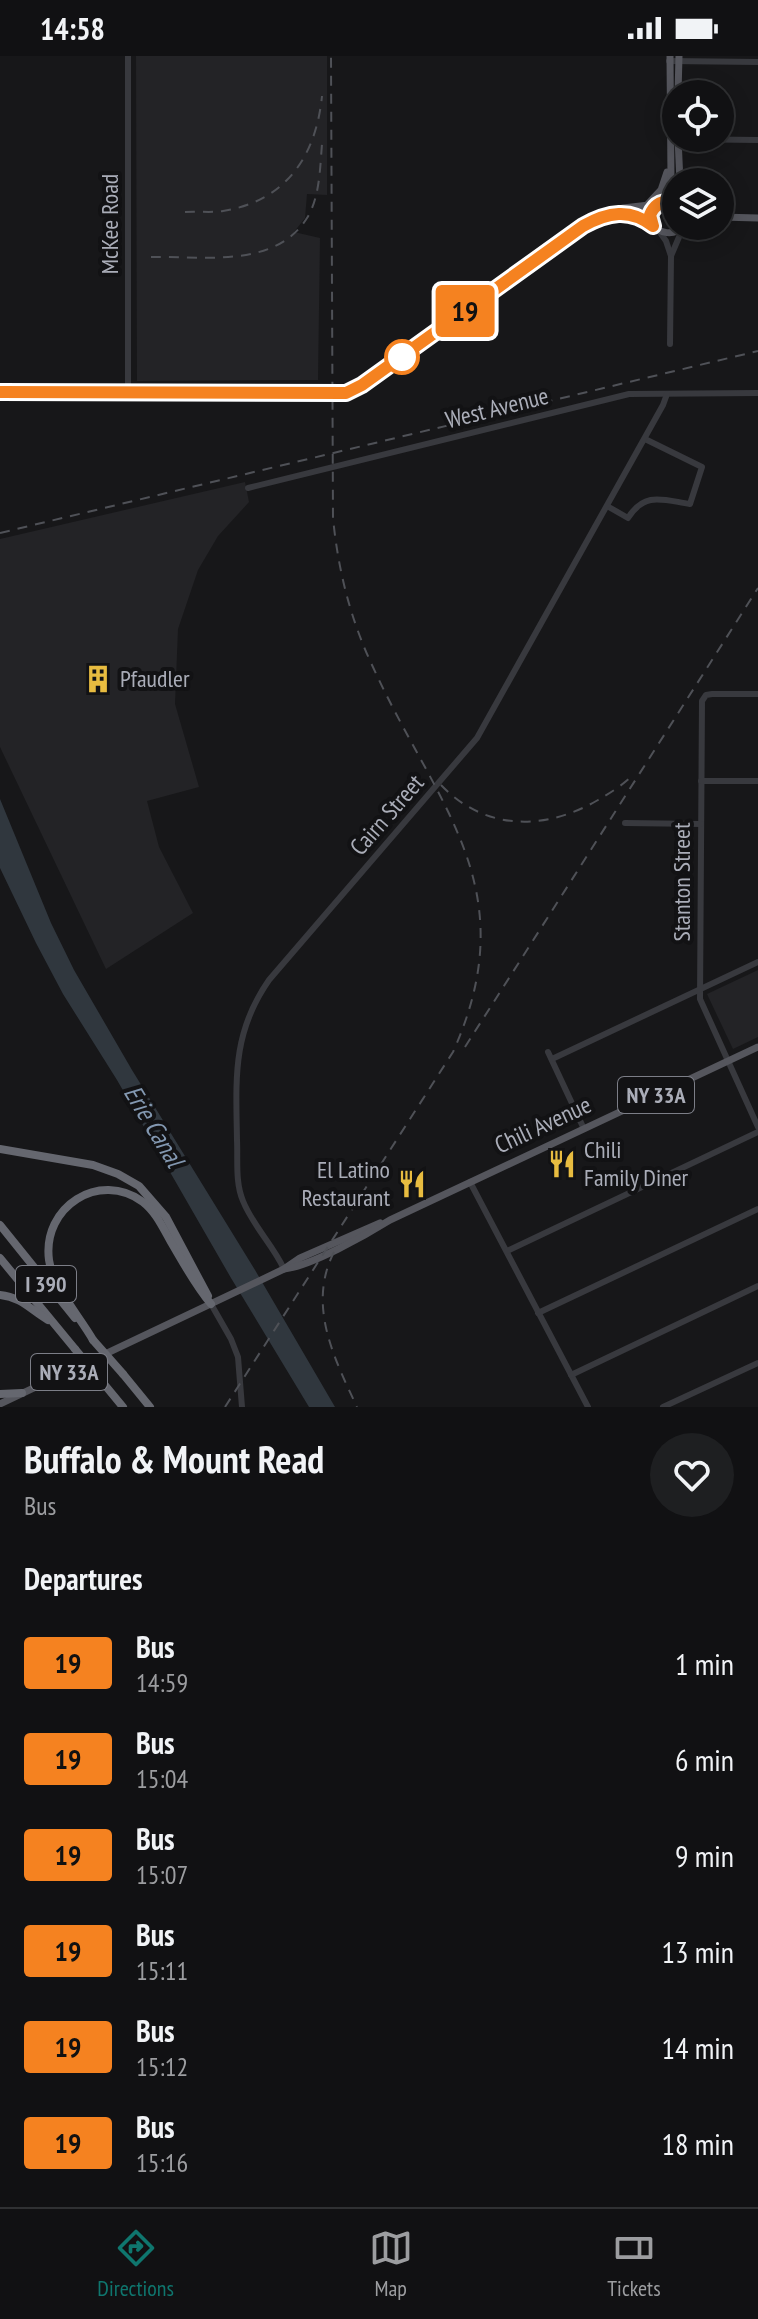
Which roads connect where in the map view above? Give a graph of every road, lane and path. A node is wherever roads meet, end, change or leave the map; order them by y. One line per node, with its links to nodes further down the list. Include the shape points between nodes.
1 (128, 56): 22 (street, McKee Road)
2 (674, 58): 3 (street); 4 (main road); 5 (main road)
3 (758, 62)
4 (674, 80)
5 (676, 80)
6 (734, 139): 7 (street)
7 (758, 140)
8 (671, 152): 9 (main road)
9 (669, 161): 10 (main road, via 663,186); 11 (main road, via 669,188)
10 (648, 204): 11 (main road); 13 (main road)
11 (658, 204): 12 (main road); 16 (main road, via 650,215)
12 (662, 204)
13 (606, 215): 16 (main road, via 641,216); 22 (main road, via 587,223 346,393)
14 (734, 218): 15 (main road)
15 (758, 218)
16 (656, 228): 17 (main road); 19 (street)
17 (662, 230)
18 (676, 240): 19 (street)
19 (671, 256): 20 (street)
20 (670, 344)
21 (0, 392): 22 (main road)
22 (128, 392)
23 (758, 393): 24 (street, West Avenue)
24 (667, 394): 25 (street, Cairn Street); 26 (street, West Avenue, via 602,400)
25 (645, 439): 27 (street, Cairn Street); 27 (street, via 702,467 690,504 647,500 628,518)
26 (248, 488)
27 (607, 506): 45 (street, Cairn Street, via 477,738 269,980 249,1016 236,1076 239,1189)
28 (758, 694): 29 (street, Stanton Street, via 703,697)
29 (701, 781): 30 (street); 32 (street, Stanton Street)
30 (758, 781)
31 (625, 823): 32 (street)
32 (701, 824): 34 (street, Stanton Street)
33 (758, 962): 34 (street)
34 (700, 989): 36 (street, Stanton Street); 37 (street, via 550,1055)
35 (758, 1047): 36 (main road, Chili Avenue / NY 33A)
36 (729, 1061): 37 (main road, Chili Avenue / NY 33A); 38 (street, Stanton Street)
37 (584, 1129): 40 (main road, Chili Avenue / NY 33A)
38 (758, 1130): 43 (street)
39 (0, 1149): 48 (highway, via 93,1165 139,1186 166,1217)
40 (470, 1182): 43 (street); 45 (main road, Chili Avenue / NY 33A)
41 (758, 1209): 49 (street)
42 (0, 1225): 51 (highway, I 390)
43 (507, 1251): 49 (street)
44 (0, 1258): 50 (highway, I 390)
45 (284, 1269): 48 (main road, Chili Avenue / NY 33A)
46 (758, 1286): 53 (street)
47 (0, 1295): 50 (highway, via 29,1305)
48 (211, 1304): 51 (highway, via 152,1211 132,1196 95,1191 62,1212 49,1248 57,1282); 54 (main road, Chili Avenue / NY 33A); 59 (street, via 238,1357)
49 (538, 1313): 53 (street)
50 (54, 1324): 57 (highway, I 390, bridge)
51 (93, 1340): 58 (highway, I 390, bridge)
52 (758, 1363): 61 (street)
53 (571, 1375): 60 (street)
54 (22, 1393): 55 (highway); 56 (main road, Chili Avenue / NY 33A)
55 (0, 1394)
56 (0, 1404)
57 (123, 1407)
58 (150, 1407)
59 (242, 1407)
60 (588, 1407)
61 (663, 1407)

